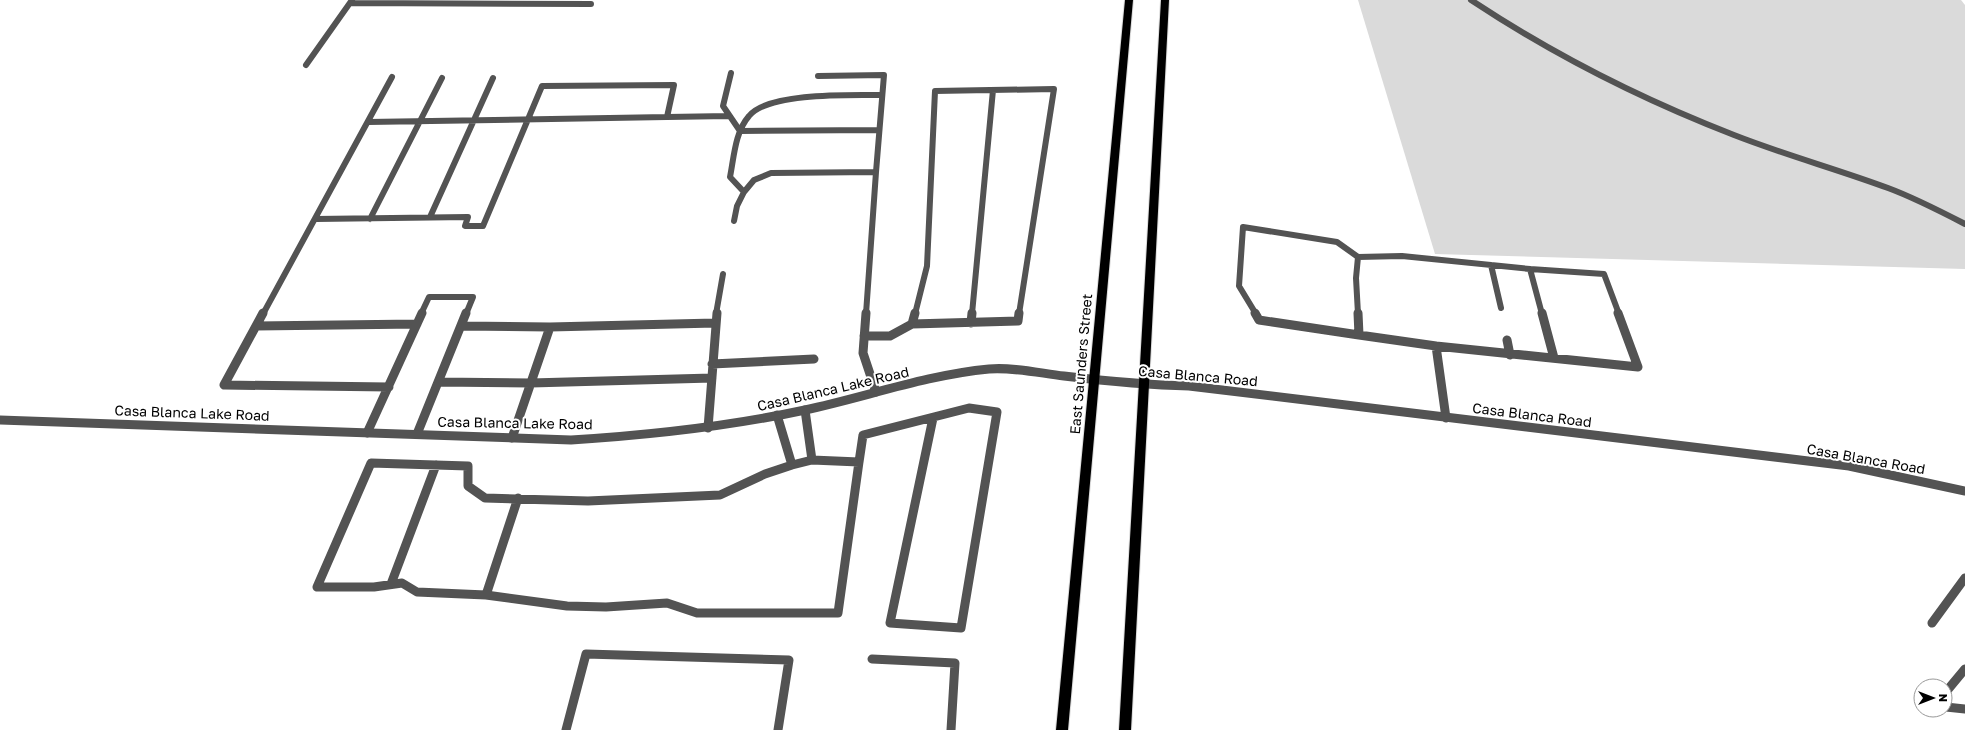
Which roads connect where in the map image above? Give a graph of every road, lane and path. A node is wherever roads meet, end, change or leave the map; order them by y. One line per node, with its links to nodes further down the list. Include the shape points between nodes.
1 (1129, 0): 50 (main road, East Saunders Street)
2 (1164, 0): 53 (main road)
3 (1471, 0): 28 (street, via 1504,23 1559,55 1638,96 1695,121 1905,195)
4 (351, 1): 5 (street); 6 (street)
5 (591, 4)
6 (306, 65)
7 (731, 73): 14 (street, via 723,106)
8 (818, 76): 13 (street, via 884,75)
9 (392, 77): 19 (street)
10 (442, 78): 18 (street)
11 (493, 78): 16 (street)
12 (993, 90): 35 (street); 35 (street, via 1054,89 1018,321); 37 (street, via 935,91 927,266)
13 (882, 95): 20 (street); 21 (street, via 822,96 772,103 753,111)
14 (729, 116): 15 (street); 21 (street)
15 (667, 117): 17 (street); 17 (street, via 674,86 542,86)
16 (474, 120): 17 (street); 18 (street); 24 (street)
17 (528, 120): 24 (street, via 483,226 465,226 468,217)
18 (420, 121): 19 (street); 25 (street)
19 (368, 122): 26 (street)
20 (880, 130): 21 (street); 22 (street)
21 (740, 131): 23 (street, via 730,177)
22 (876, 172): 23 (street, via 771,173 754,180); 42 (street)
23 (744, 192): 27 (street, via 737,206)
24 (430, 217): 25 (street)
25 (370, 218): 26 (street)
26 (316, 219): 38 (street)
27 (734, 222)
28 (1965, 224)
29 (1358, 257): 30 (street, via 1402,256); 41 (street, via 1356,278); 41 (street, via 1337,242 1243,227 1239,286 1259,320)
30 (1491, 265): 31 (street); 33 (street)
31 (1530, 269): 46 (street); 46 (street, via 1604,274 1638,367)
32 (723, 274): 34 (street)
33 (1501, 308)
34 (716, 323): 40 (street); 48 (street)
35 (971, 323): 37 (street)
36 (417, 324): 38 (street); 39 (street, via 429,297 473,297); 54 (street)
37 (912, 324): 42 (street, via 890,336)
38 (256, 326): 54 (street, via 224,385)
39 (461, 326): 40 (street); 51 (street)
40 (550, 327): 52 (street)
41 (1359, 335): 44 (street)
42 (864, 336): 55 (street, via 863,353)
43 (1507, 340): 45 (street)
44 (1436, 346): 45 (street); 59 (street)
45 (1510, 355): 46 (street)
46 (1554, 358)
47 (814, 359): 48 (street)
48 (712, 364): 49 (street)
49 (712, 378): 52 (street); 61 (street)
50 (1095, 378): 53 (street, Casa Blanca Road); 55 (street, Casa Blanca Lake Road, via 990,369 947,375); 83 (main road, East Saunders Street)
51 (438, 382): 52 (street); 63 (street)
52 (531, 383): 64 (street)
53 (1143, 385): 59 (street, Casa Blanca Road, via 1189,386); 84 (main road)
54 (389, 386): 62 (street)
55 (876, 392): 56 (street, Casa Blanca Lake Road)
56 (805, 410): 57 (street, Casa Blanca Lake Road); 65 (street)
57 (777, 415): 61 (street, Casa Blanca Lake Road); 68 (street)
58 (933, 418): 58 (street, via 969,408 997,412 961,628 890,623); 66 (street, via 863,435)
59 (1446, 418): 69 (street, Casa Blanca Road, via 1849,466)
60 (0, 420): 62 (street, Casa Blanca Lake Road)
61 (708, 428): 64 (street, Casa Blanca Lake Road, via 571,440)
62 (367, 432): 63 (street, Casa Blanca Lake Road)
63 (417, 434): 64 (street, Casa Blanca Lake Road)
64 (512, 438)
65 (812, 460): 66 (street); 68 (street)
66 (859, 462): 73 (street, via 838,613 697,613 667,603 606,607 567,606)
67 (436, 465): 70 (street, via 468,466 468,486 485,498); 72 (street); 72 (street, via 371,463 317,587 374,587)
68 (792, 465): 70 (street, via 765,474 720,495 588,501)
69 (1965, 490)
70 (518, 498): 73 (street)
71 (1965, 578): 74 (street)
72 (391, 584): 73 (street, via 402,583 417,592)
73 (486, 595)
74 (1932, 623)
75 (872, 659): 82 (street, via 955,663)
76 (1965, 669): 77 (street)
77 (1953, 684)
78 (1953, 708): 79 (street)
79 (1965, 709)
80 (566, 730): 81 (street, via 586,654 789,660)
81 (778, 730)
82 (951, 730)
83 (1062, 730)
84 (1125, 730)

